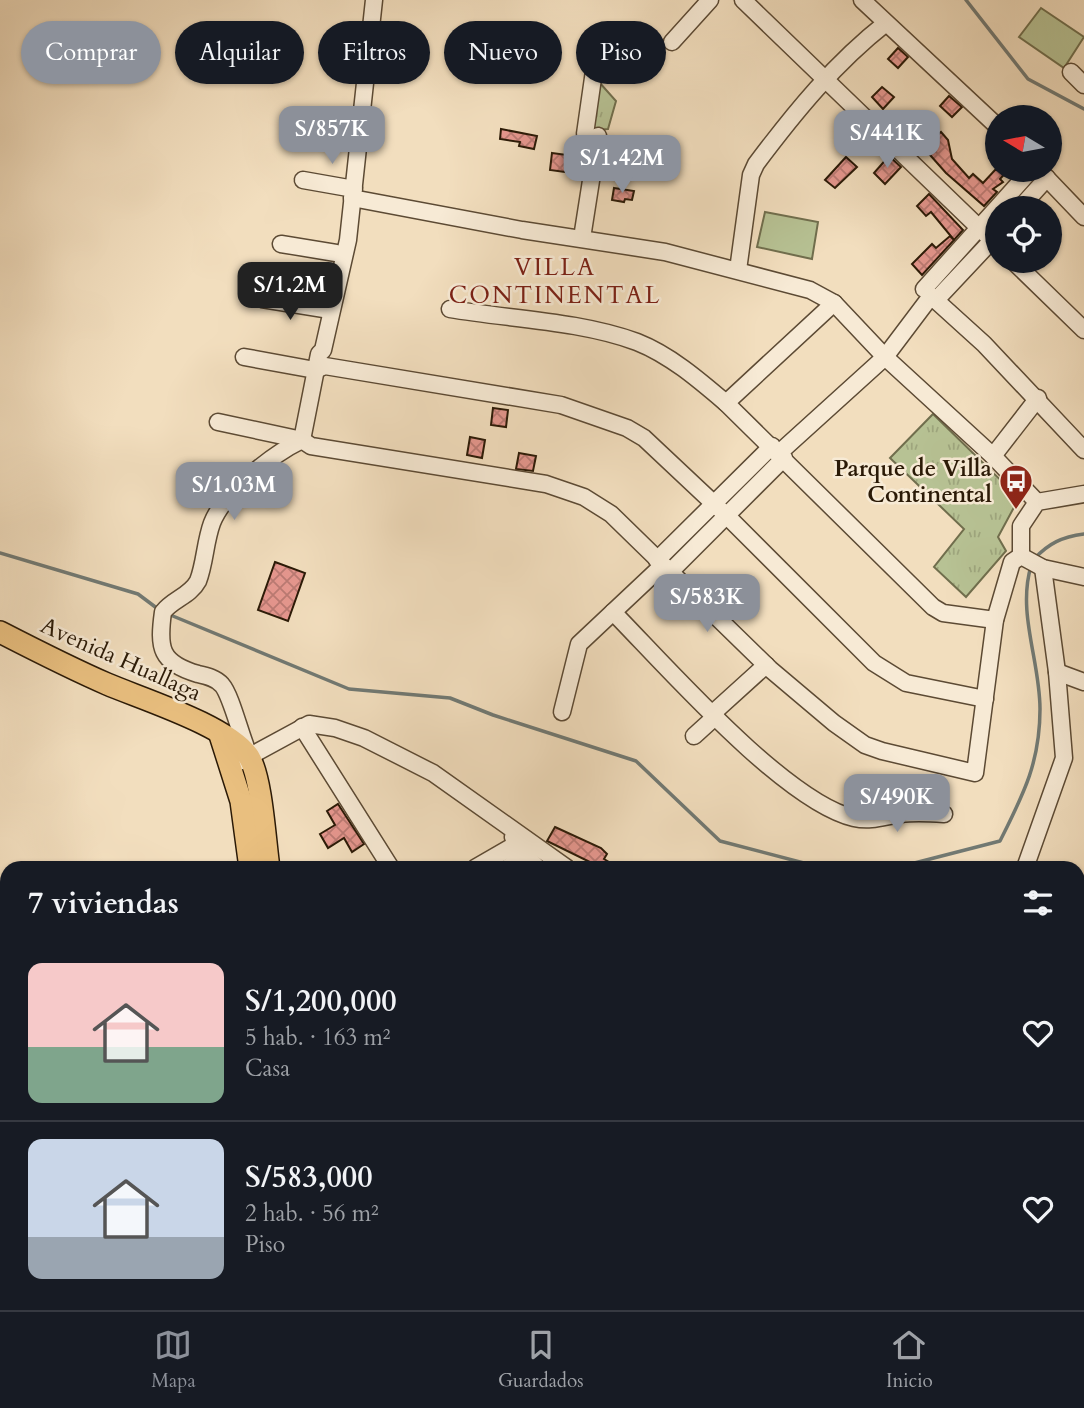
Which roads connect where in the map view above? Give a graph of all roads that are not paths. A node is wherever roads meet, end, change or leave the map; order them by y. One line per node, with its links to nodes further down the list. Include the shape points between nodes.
1 (374, 0): 15 (street)
2 (710, 0): 6 (street)
3 (743, 0): 8 (street)
4 (862, 0): 5 (street)
5 (886, 23): 8 (street); 11 (street)
6 (672, 42)
7 (1071, 72): 10 (street)
8 (827, 78): 17 (street); 24 (street, via 802,103 751,175)
9 (594, 84): 20 (street)
10 (1084, 85)
11 (985, 115)
12 (303, 180): 15 (street)
13 (1020, 182): 17 (street)
14 (1051, 182): 16 (street)
15 (353, 194): 18 (street); 20 (street)
16 (1084, 217)
17 (979, 228): 19 (street); 26 (street)
18 (346, 229): 23 (street); 34 (street, via 348,240)
19 (985, 232)
20 (582, 238): 24 (street)
21 (282, 244): 23 (street)
22 (985, 249): 26 (street)
23 (336, 253): 29 (street)
24 (738, 270): 28 (street, via 810,290)
25 (1025, 273): 31 (street)
26 (930, 295): 32 (street); 35 (street)
27 (262, 299): 29 (street)
28 (834, 303): 32 (street); 36 (street)
29 (324, 309): 34 (street)
30 (450, 309): 36 (street, via 639,343 690,372)
31 (1084, 330)
32 (885, 357): 40 (street); 41 (street)
33 (244, 358): 34 (street)
34 (317, 362): 38 (street); 44 (street, via 589,413 644,438)
35 (1038, 398): 39 (street); 41 (street)
36 (726, 403): 40 (street)
37 (218, 422): 38 (street)
38 (302, 440): 47 (street, via 311,446 568,490 611,514); 57 (street, via 281,450 225,502 211,527 194,589 163,612 160,643 165,656 180,668 217,680)
39 (1084, 450)
40 (778, 452): 44 (street); 45 (street); 51 (street, via 933,607)
41 (993, 456): 43 (street)
42 (1084, 494): 43 (street)
43 (1037, 502): 46 (street, via 1021,526)
44 (715, 504): 45 (street); 47 (street)
45 (727, 516): 47 (street); 56 (street, via 827,620 889,675 917,687)
46 (1023, 556): 48 (street); 51 (street, via 1017,556 1008,569)
47 (663, 566): 50 (street); 53 (street)
48 (1043, 568): 49 (street); 54 (street)
49 (1084, 577)
50 (613, 612): 58 (street, via 579,644); 59 (street)
51 (995, 620): 56 (street)
52 (0, 632): 61 (main road, Avenida Huallaga, via 107,684 203,723)
53 (766, 665): 56 (street, via 865,745 975,773); 59 (street)
54 (1057, 671): 55 (street); 73 (street, via 1064,758)
55 (1084, 682)
56 (985, 699)
57 (231, 707): 61 (street, via 227,728); 63 (street)
58 (562, 712)
59 (714, 714): 62 (street); 64 (street, via 802,792 844,814 869,820)
60 (302, 727): 63 (street); 65 (street, via 335,728 397,754 477,801); 68 (street)
61 (220, 735): 63 (main road)
62 (694, 736)
63 (240, 761): 66 (main road); 67 (main road, via 260,797)
64 (944, 814)
65 (525, 846): 69 (street); 70 (street); 71 (street); 72 (street)
66 (249, 861)
67 (267, 861)
68 (387, 861)
69 (491, 861)
70 (513, 861)
71 (534, 861)
72 (554, 861)
73 (1027, 861)

